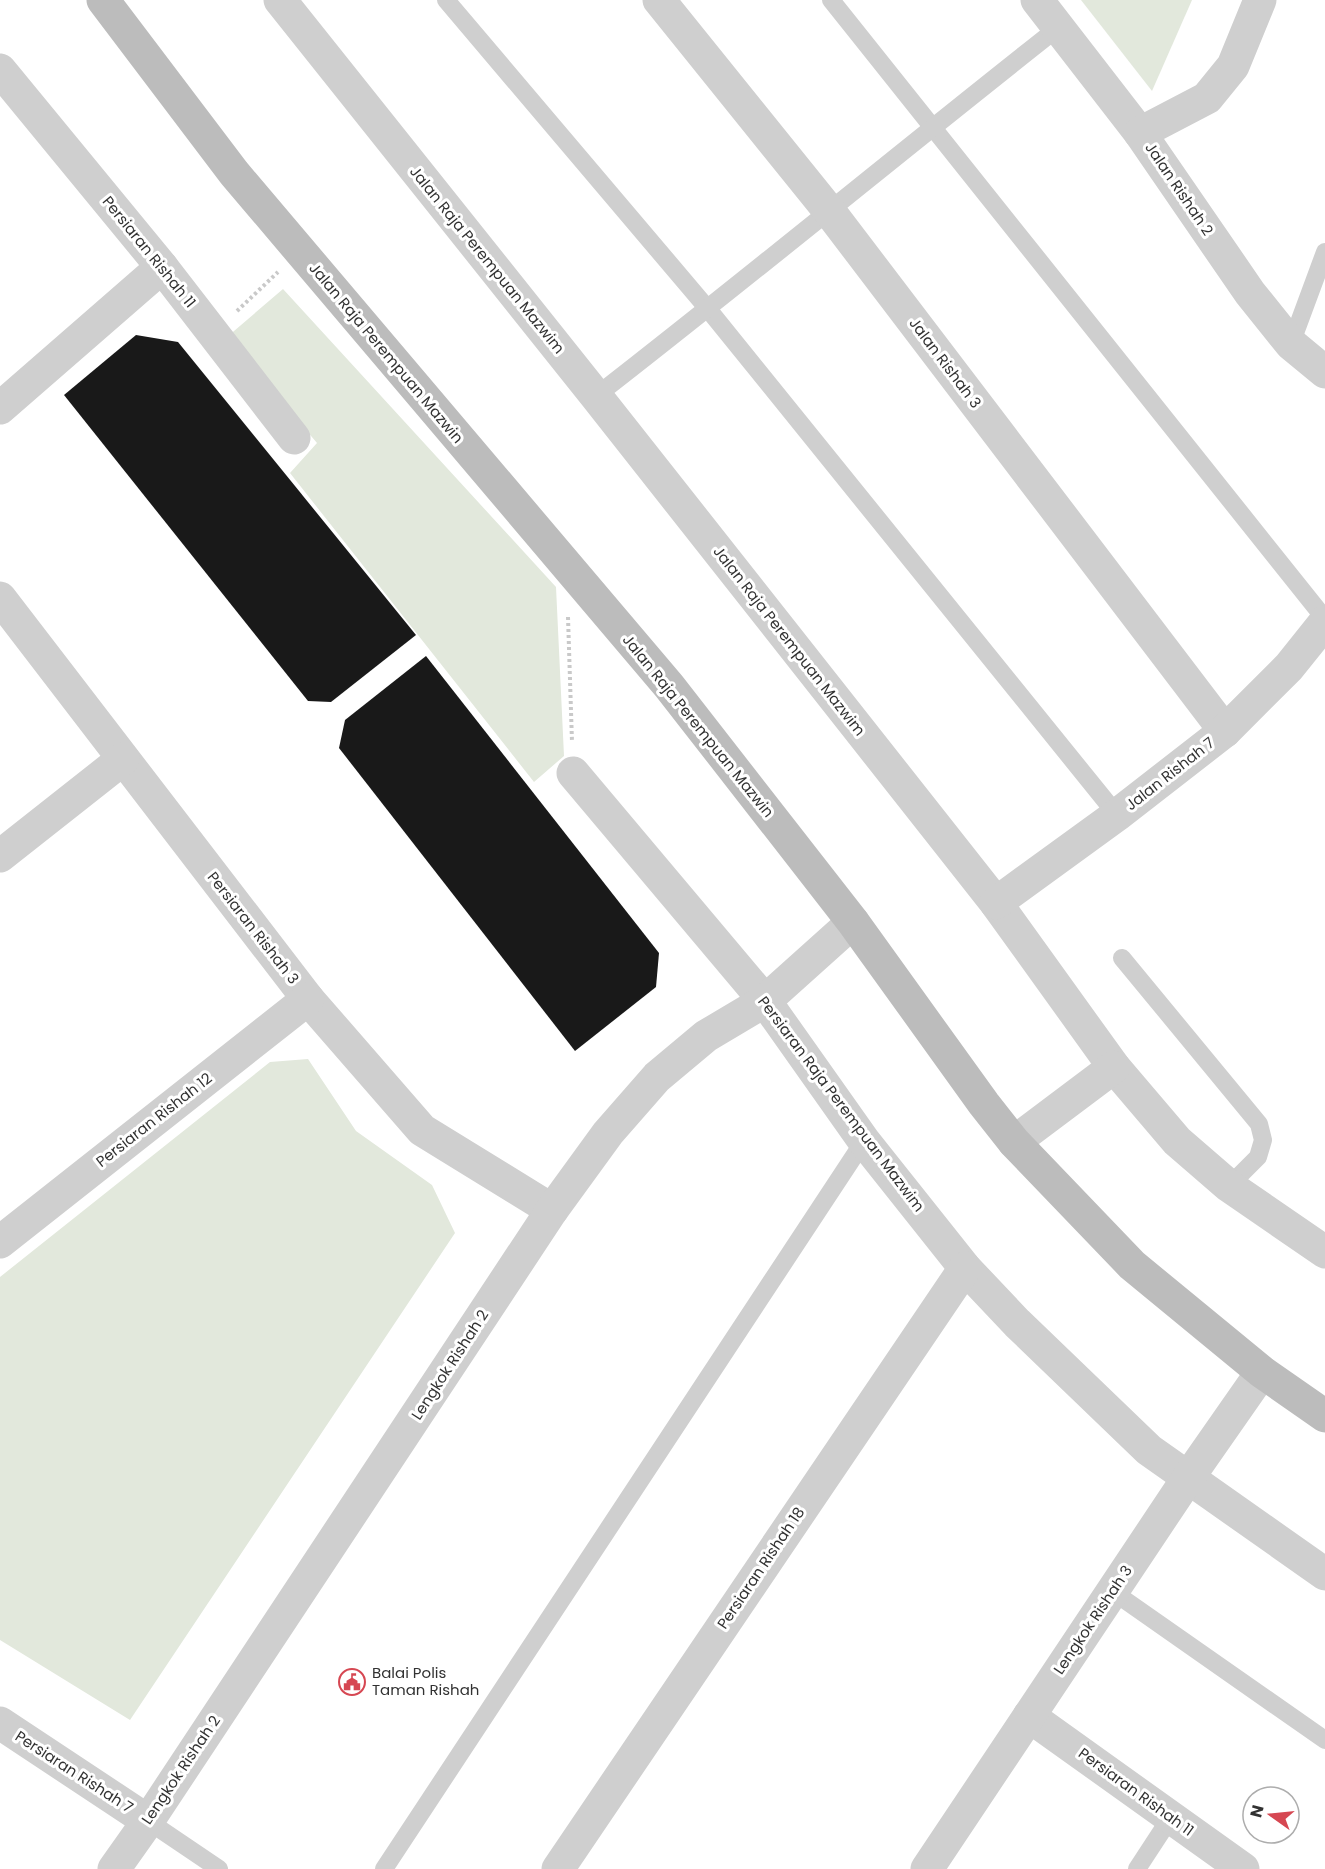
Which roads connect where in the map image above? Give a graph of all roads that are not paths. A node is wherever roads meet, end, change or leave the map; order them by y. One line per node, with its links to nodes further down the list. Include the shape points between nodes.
1 (103, 0): 29 (main road, Jalan Raja Perempuan Mazwin, via 234,173 669,686)
2 (280, 0): 18 (street, Jalan Raja Perempuan Mazwim)
3 (446, 0): 15 (lane)
4 (659, 0): 12 (street, Jalan Rishah 3)
5 (831, 0): 10 (lane)
6 (1037, 0): 8 (street, Jalan Rishah 2)
7 (1260, 0): 11 (street, via 1233,66 1207,98)
8 (1059, 27): 10 (lane); 11 (street, Jalan Rishah 2)
9 (0, 70): 14 (street, Persiaran Rishah 11)
10 (933, 126): 12 (lane); 22 (lane)
11 (1140, 133): 16 (street, Jalan Rishah 2, via 1250,293)
12 (830, 212): 15 (lane); 23 (street, Jalan Rishah 3)
13 (1325, 252): 16 (lane)
14 (162, 267): 19 (street); 20 (street, Persiaran Rishah 11)
15 (708, 309): 18 (lane); 26 (lane)
16 (1291, 344): 17 (street, Jalan Rishah 2)
17 (1325, 372)
18 (596, 396): 28 (street, Jalan Raja Perempuan Mazwim)
19 (0, 408)
20 (294, 438)
21 (0, 598): 24 (street, Persiaran Rishah 3)
22 (1325, 621): 23 (street, Jalan Rishah 7, via 1289,667)
23 (1225, 731): 26 (street, Jalan Rishah 7)
24 (123, 759): 27 (street); 31 (street, Persiaran Rishah 3)
25 (573, 773): 32 (street, Persiaran Raja Perempuan Mazwim)
26 (1117, 815): 28 (street, Jalan Rishah 7)
27 (0, 856)
28 (996, 903): 33 (street, Jalan Raja Perempuan Mazwim)
29 (853, 922): 32 (street, Lengkok Rishah 2); 35 (main road, Jalan Raja Perempuan Mazwin)
30 (1122, 958): 36 (lane, via 1259,1124 1263,1140 1258,1156)
31 (308, 999): 37 (street, Persiaran Rishah 3, via 422,1130); 38 (street, Persiaran Rishah 12)
32 (765, 1001): 34 (street, Persiaran Raja Perempuan Mazwim); 37 (street, Lengkok Rishah 2, via 706,1036 657,1077 608,1133)
33 (1114, 1067): 35 (street); 36 (street, Jalan Raja Perempuan Mazwim, via 1177,1141)
34 (864, 1140): 40 (street, Persiaran Raja Perempuan Mazwim); 53 (lane)
35 (1014, 1142): 41 (main road, Jalan Raja Perempuan Mazwin, via 1132,1265)
36 (1229, 1186): 39 (street, Jalan Raja Perempuan Mazwim)
37 (552, 1210): 50 (street, Lengkok Rishah 2)
38 (0, 1242)
39 (1325, 1252)
40 (965, 1268): 43 (street, Persiaran Raja Perempuan Mazwim, via 1132,1434); 54 (street, Persiaran Rishah 18)
41 (1262, 1372): 42 (main road, Jalan Raja Perempuan Mazwin); 43 (street, Lengkok Rishah 3)
42 (1325, 1416)
43 (1188, 1478): 44 (street, Persiaran Raja Perempuan Mazwim); 45 (street, Lengkok Rishah 3)
44 (1325, 1574)
45 (1112, 1591): 46 (street, Lengkok Rishah 3); 48 (lane)
46 (1029, 1716): 49 (street, Persiaran Rishah 11); 55 (street, Lengkok Rishah 3)
47 (0, 1724): 50 (street, Persiaran Rishah 7)
48 (1325, 1740)
49 (1171, 1817): 56 (lane); 57 (street, Persiaran Rishah 11)
50 (148, 1821): 51 (street, Lengkok Rishah 2); 52 (lane)
51 (114, 1869)
52 (219, 1869)
53 (384, 1869)
54 (558, 1869)
55 (927, 1869)
56 (1137, 1869)
57 (1243, 1869)

